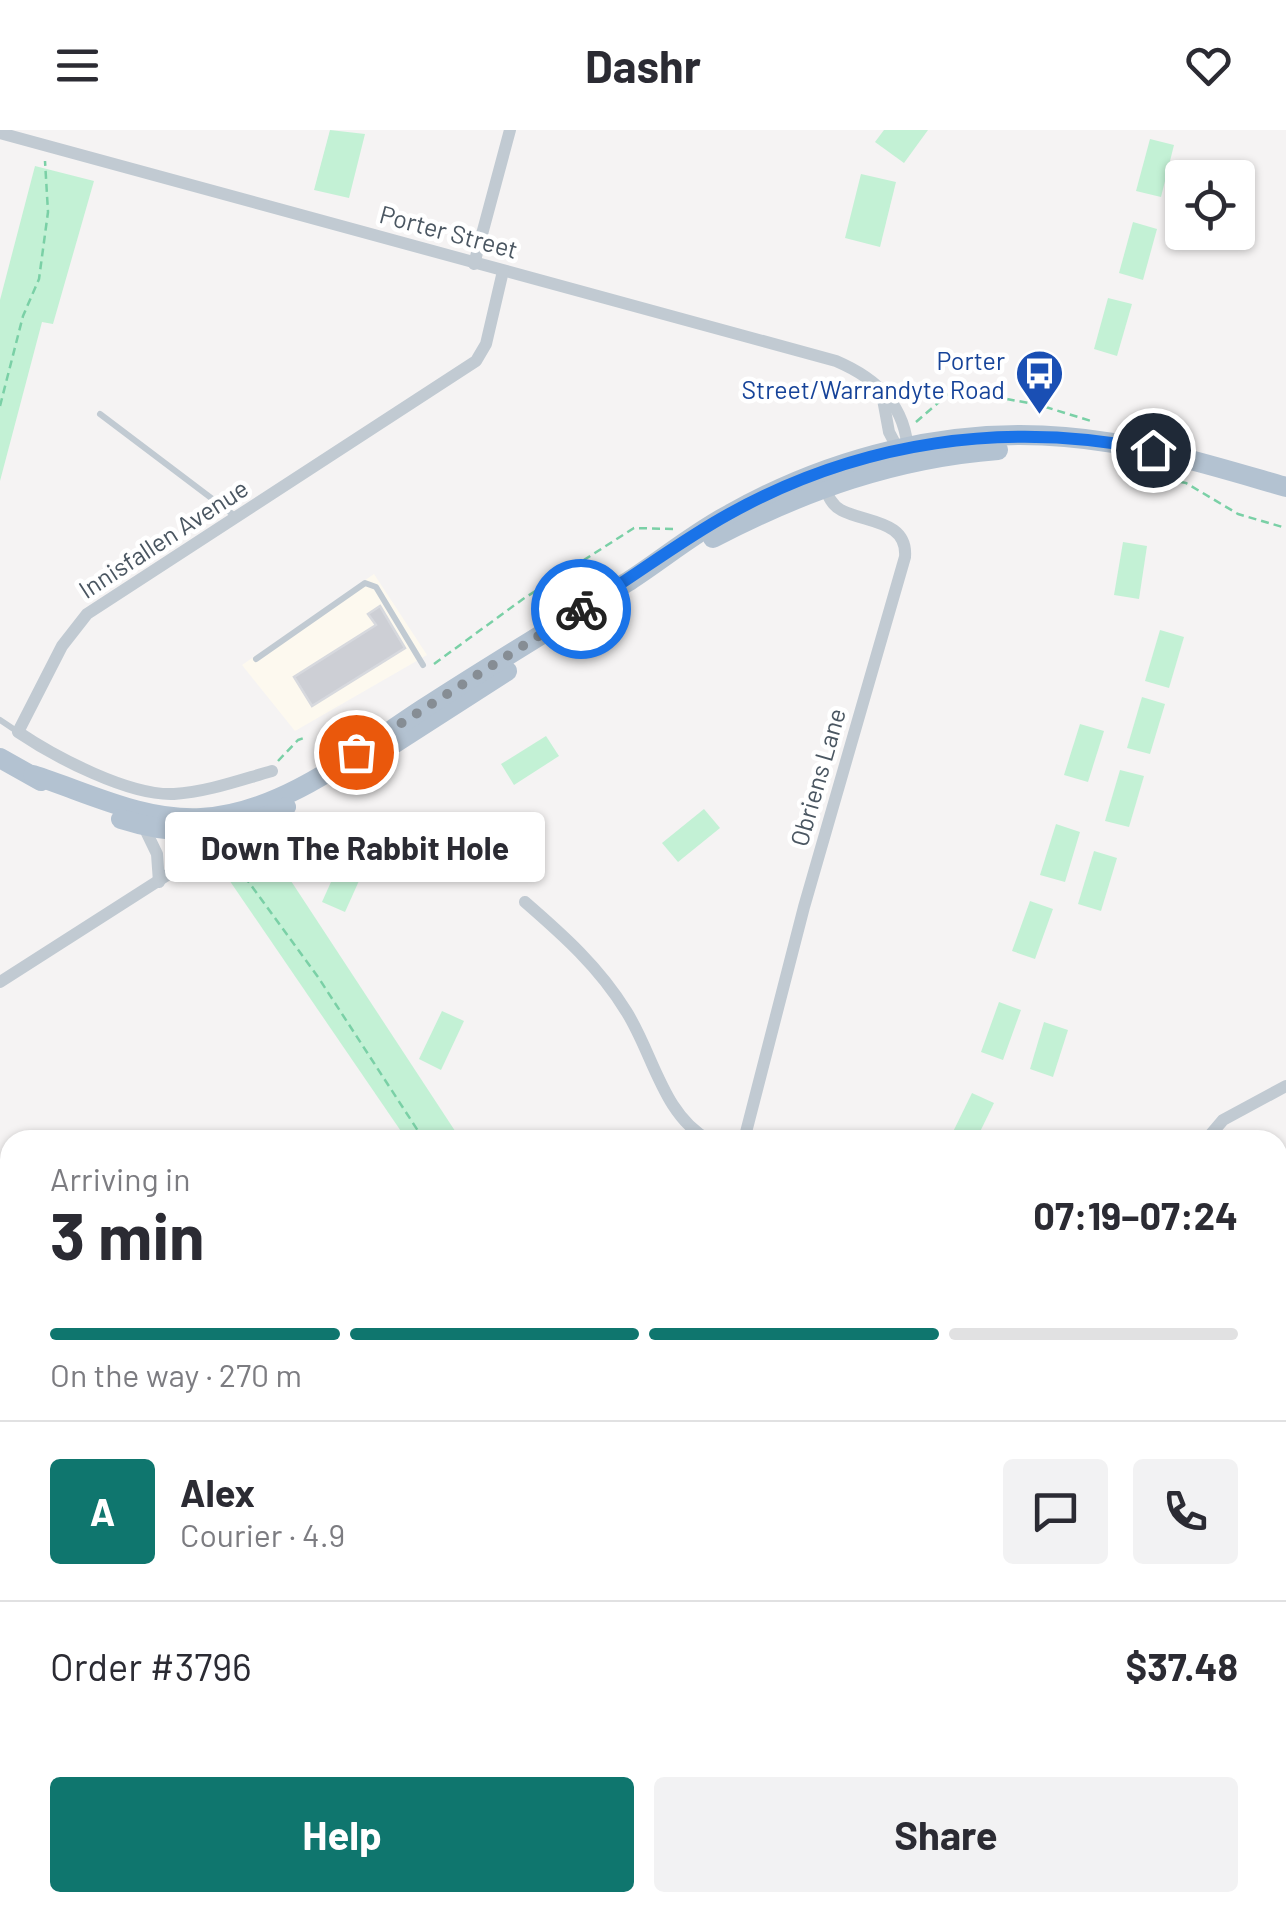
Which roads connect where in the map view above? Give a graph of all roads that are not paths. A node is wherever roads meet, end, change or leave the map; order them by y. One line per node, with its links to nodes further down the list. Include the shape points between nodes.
1 (510, 130): 3 (street)
2 (3, 132): 3 (street, Porter Street)
3 (474, 264): 4 (street, Porter Street)
4 (503, 271): 6 (street, Porter Street, via 836,361 870,378 896,405 907,427); 9 (street, Innisfallen Avenue, via 486,344 470,367)
5 (100, 414): 9 (lane)
6 (904, 451): 7 (main road); 8 (main road, via 1001,436 1066,437 1183,456)
7 (820, 480): 18 (main road, via 729,514); 24 (street, Obriens Lane, via 838,508 901,536 905,556)
8 (1286, 487)
9 (236, 517): 13 (street, Innisfallen Avenue, via 78,623)
10 (256, 659): 11 (lane, via 365,584 376,587)
11 (423, 665)
12 (0, 720): 13 (lane)
13 (18, 732): 15 (street, via 151,793 200,791)
14 (0, 758): 16 (main road)
15 (272, 771)
16 (33, 775): 17 (main road, via 95,809); 18 (main road, via 143,811)
17 (143, 825): 18 (main road, via 181,832); 19 (street, via 157,854)
18 (226, 828): 19 (street)
19 (158, 882): 21 (street)
20 (525, 902): 23 (street, via 608,984 645,1043 672,1106)
21 (0, 982)
22 (1286, 1086): 25 (street)
23 (693, 1130)
24 (747, 1130)
25 (1214, 1130)

